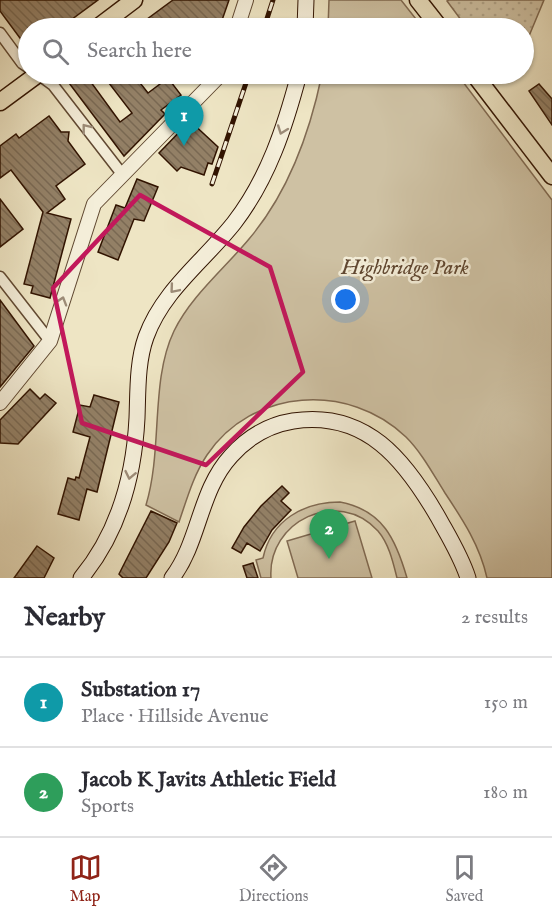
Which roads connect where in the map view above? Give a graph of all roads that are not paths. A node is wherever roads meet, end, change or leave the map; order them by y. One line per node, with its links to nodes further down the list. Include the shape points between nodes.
1 (246, 0): 6 (street)
2 (306, 0): 7 (main road)
3 (418, 0): 8 (main road)
4 (126, 2): 5 (main road)
5 (108, 18)
6 (240, 18)
7 (305, 18)
8 (432, 18)
9 (0, 33): 10 (street)
10 (18, 58)
11 (24, 84): 16 (main road)
12 (52, 84): 17 (street, one-way to 12)
13 (210, 84): 17 (street)
14 (296, 84): 22 (main road, one-way to 22, via 290,110 258,188 157,311 145,339 140,366 131,476 115,524)
15 (482, 84): 18 (main road)
16 (0, 102)
17 (122, 174): 20 (street, one-way to 17, via 86,221 94,204)
18 (552, 176)
19 (0, 277): 20 (street)
20 (50, 341): 21 (street)
21 (0, 403)
22 (81, 578)
23 (172, 578): 24 (main road, via 194,536 210,484 230,457 242,444 267,429 316,419 370,434 388,449 428,499)
24 (468, 578)

